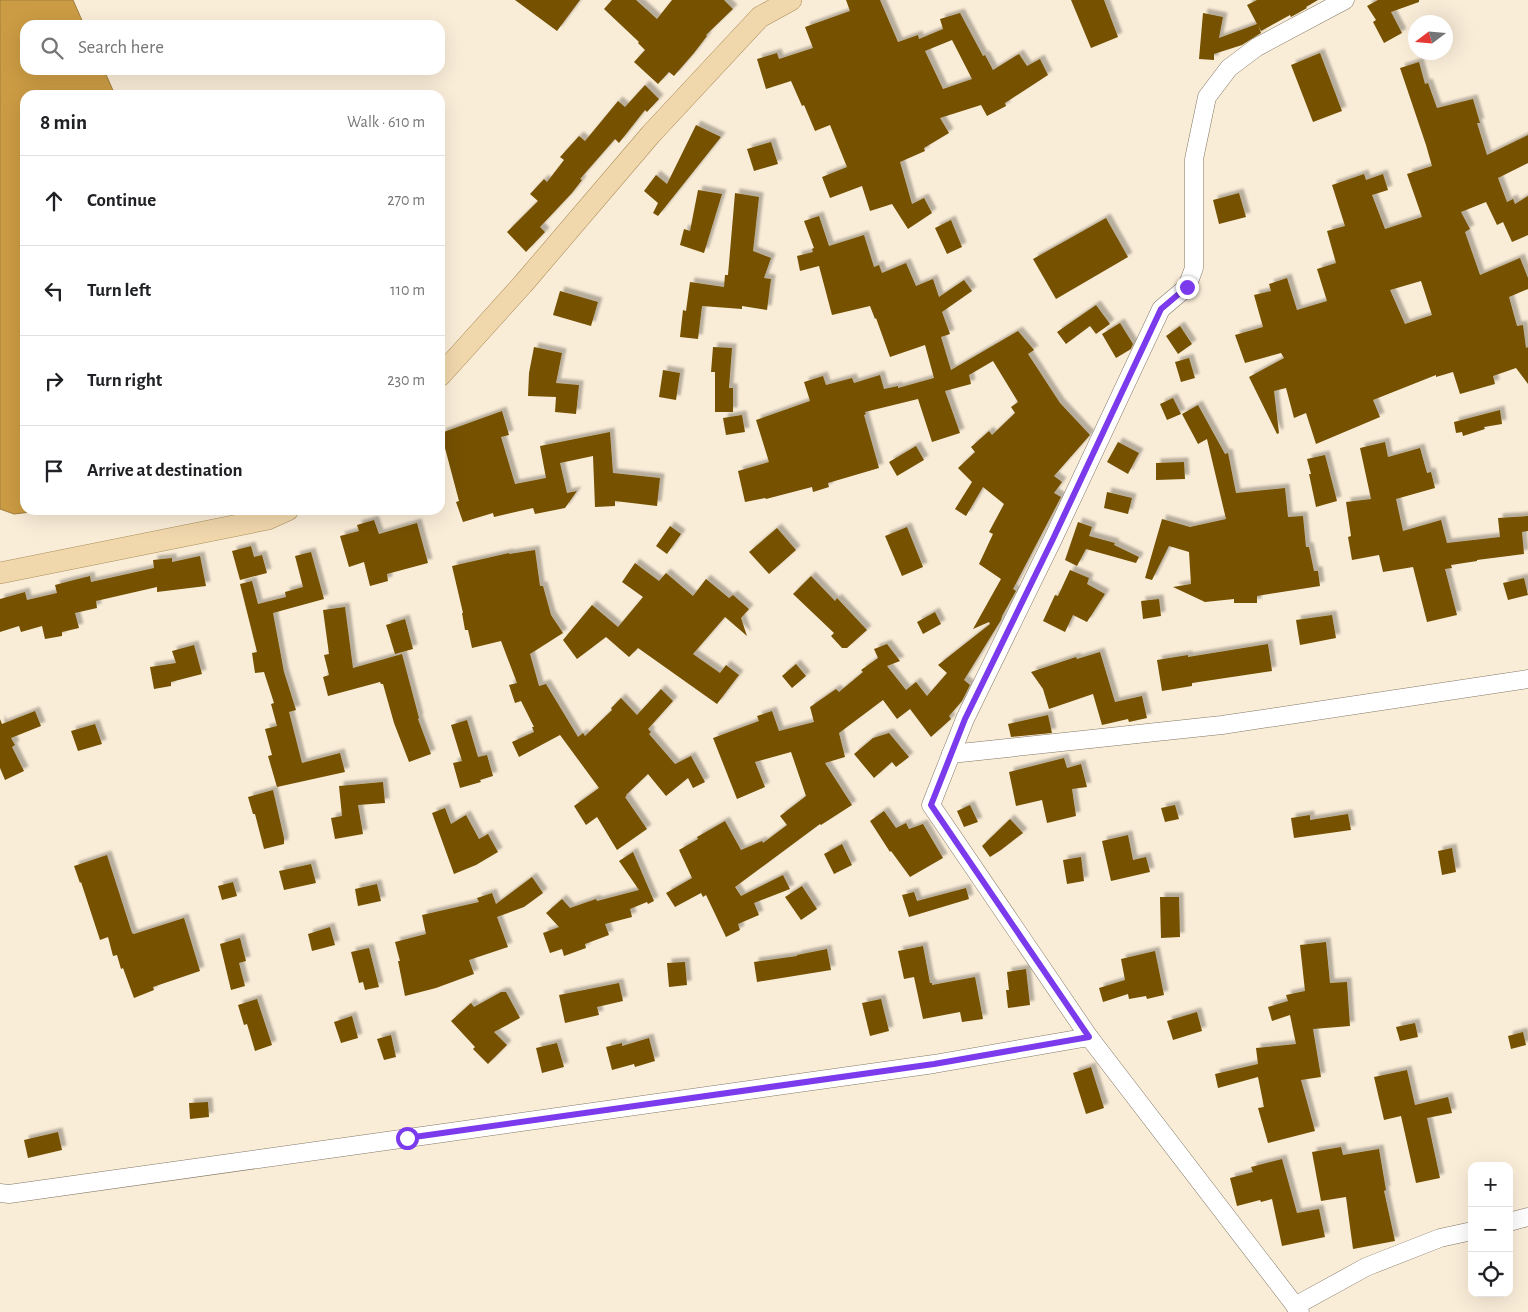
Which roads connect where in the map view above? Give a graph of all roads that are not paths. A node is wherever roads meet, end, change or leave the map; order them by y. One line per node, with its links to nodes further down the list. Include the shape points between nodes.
1 (791, 0): 3 (main road, via 760,17 651,134)
2 (1345, 0): 7 (street, via 1257,47 1229,68 1207,97 1194,159 1194,268 1187,287 1161,309)
3 (445, 370)
4 (277, 515): 5 (main road)
5 (0, 573)
6 (1528, 678): 7 (street, via 1222,725)
7 (951, 754): 8 (street, via 931,805)
8 (1089, 1037): 9 (street, via 934,1064); 13 (street)
9 (0, 1193)
10 (1528, 1217): 11 (street)
11 (1513, 1221)
12 (1468, 1232): 13 (street, via 1440,1238 1366,1267)
13 (1298, 1309)

